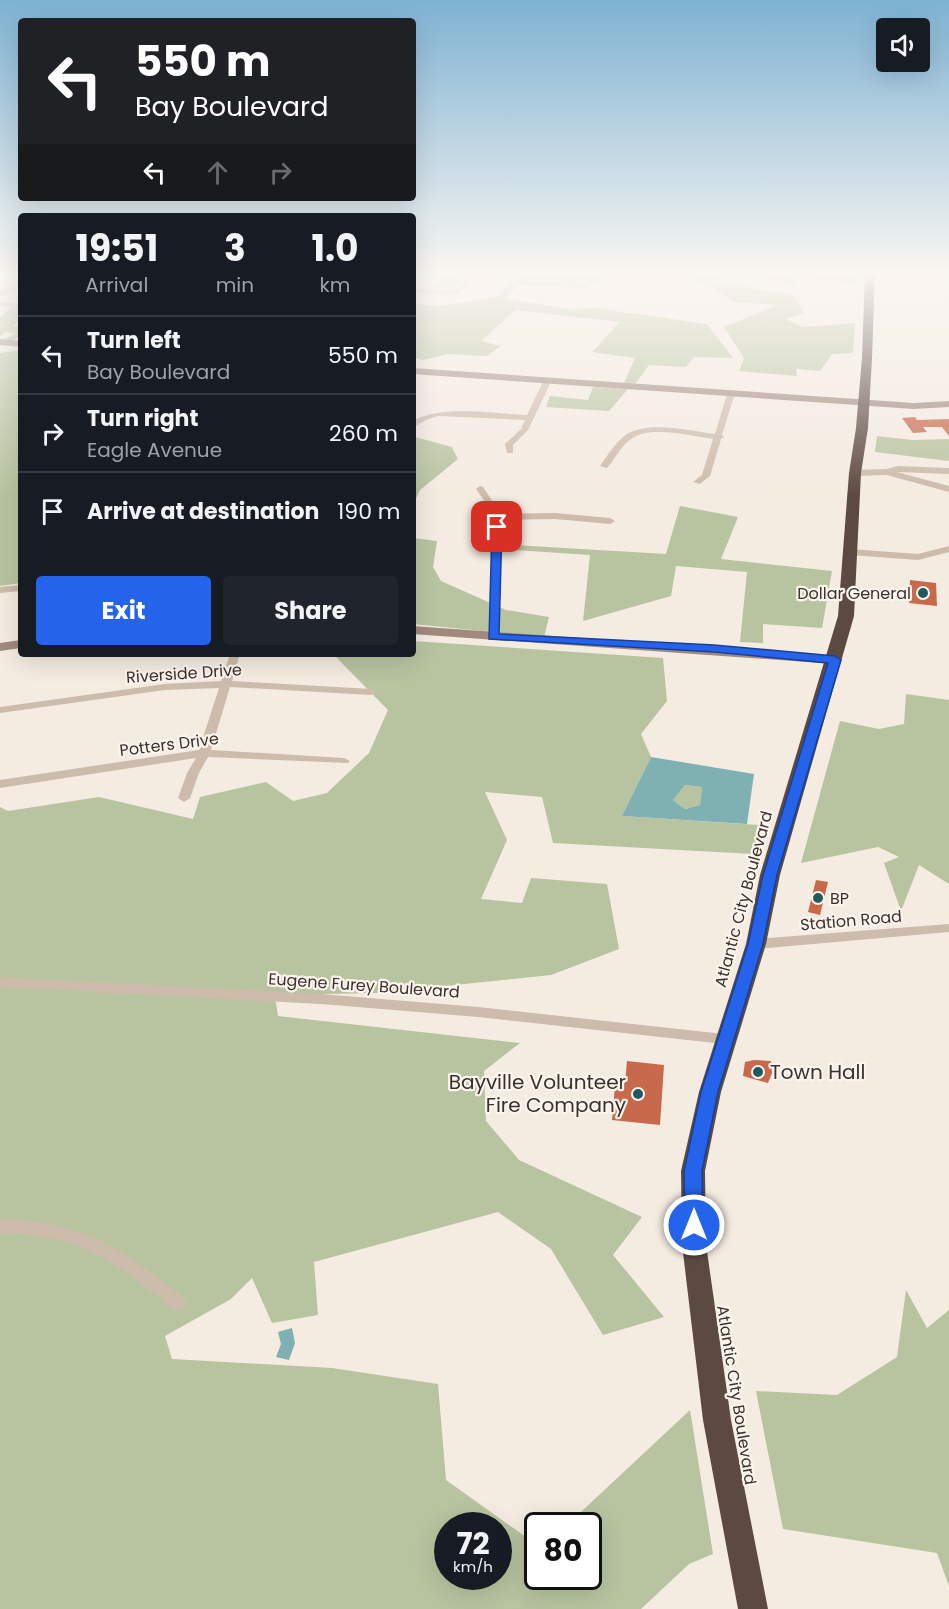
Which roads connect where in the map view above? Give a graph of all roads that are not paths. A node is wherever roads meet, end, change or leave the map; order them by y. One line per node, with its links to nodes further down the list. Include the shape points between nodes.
1 (867, 347): 5 (highway, Atlantic City Boulevard)
2 (416, 371): 3 (street)
3 (548, 380): 4 (street); 7 (street)
4 (731, 393): 5 (street); 9 (street)
5 (864, 402): 6 (street); 14 (highway, Atlantic City Boulevard)
6 (949, 404)
7 (530, 418): 8 (street, via 438,414); 10 (street, via 509,444)
8 (416, 423)
9 (720, 437): 11 (street, via 642,431 629,435); 15 (street, via 706,476)
10 (510, 450)
11 (604, 466)
12 (949, 471): 13 (street)
13 (887, 472): 14 (street); 17 (street)
14 (855, 473): 21 (highway, Atlantic City Boulevard)
15 (697, 482)
16 (480, 489): 18 (street)
17 (949, 489)
18 (497, 517): 19 (street, via 555,516); 26 (street)
19 (610, 521)
20 (949, 549): 21 (street, via 918,557)
21 (850, 554): 22 (street, via 918,562); 30 (highway, Atlantic City Boulevard, via 846,616)
22 (949, 558)
23 (18, 588): 24 (street)
24 (0, 590)
25 (416, 630): 26 (street)
26 (493, 637): 30 (street)
27 (18, 644): 28 (street)
28 (0, 647)
29 (234, 657): 31 (street)
30 (835, 660): 39 (highway, Atlantic City Boulevard, via 770,875)
31 (226, 684): 32 (street, Riverside Drive); 33 (street, Riverside Drive, via 165,687); 34 (street)
32 (371, 692)
33 (0, 710)
34 (204, 753): 35 (street, Potters Drive); 36 (street, Potters Drive); 37 (street)
35 (344, 761)
36 (0, 784)
37 (184, 798)
38 (949, 928): 39 (street, Station Road)
39 (756, 944): 41 (highway, Atlantic City Boulevard)
40 (0, 982): 41 (street, Eugene Furey Boulevard, via 350,1001)
41 (724, 1039): 44 (highway, Atlantic City Boulevard, via 693,1171 694,1244 717,1420)
42 (0, 1226): 43 (street, via 40,1226 77,1236 133,1266)
43 (178, 1303)
44 (753, 1609)

